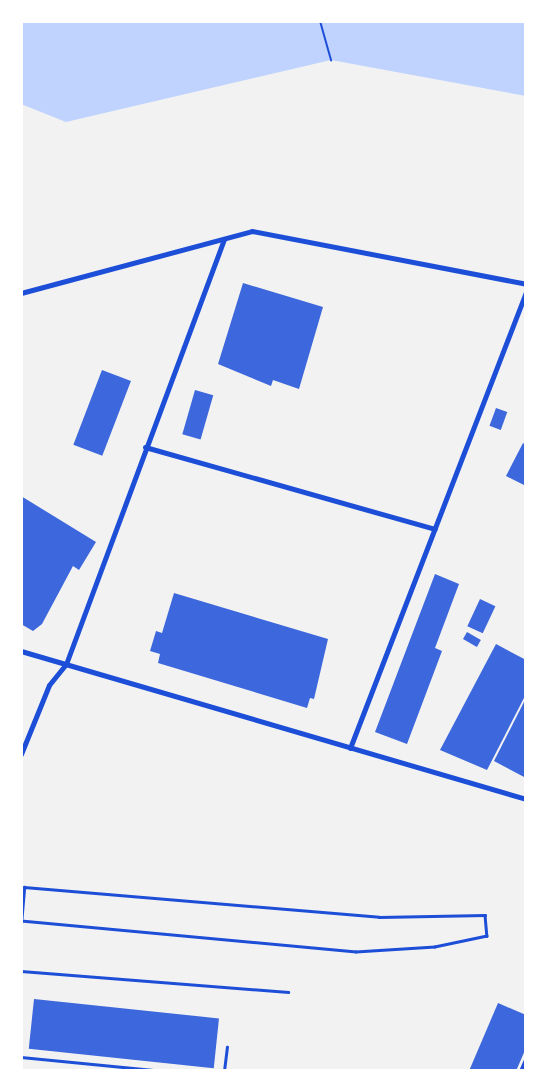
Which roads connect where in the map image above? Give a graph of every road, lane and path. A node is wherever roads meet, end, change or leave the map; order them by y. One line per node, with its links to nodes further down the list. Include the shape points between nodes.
1 (320, 21): 2 (path)
2 (331, 60)
3 (224, 239): 4 (street, via 252,231); 6 (street); 7 (street)
4 (526, 284)
5 (526, 292): 8 (street)
6 (21, 293)
7 (145, 447): 8 (street); 10 (street)
8 (435, 529): 11 (street)
9 (21, 651): 10 (street)
10 (66, 664): 11 (street); 12 (street, via 49,685)
11 (350, 748): 13 (street)
12 (21, 754)
13 (526, 799)
14 (21, 922): 14 (lane, via 356,953 435,947 487,936 485,915 379,917 24,887)
15 (21, 971): 16 (lane)
16 (288, 992)
17 (227, 1047): 21 (lane)
18 (21, 1057): 20 (lane)
19 (526, 1060): 22 (street)
20 (163, 1071)
21 (224, 1071)
22 (521, 1071)

